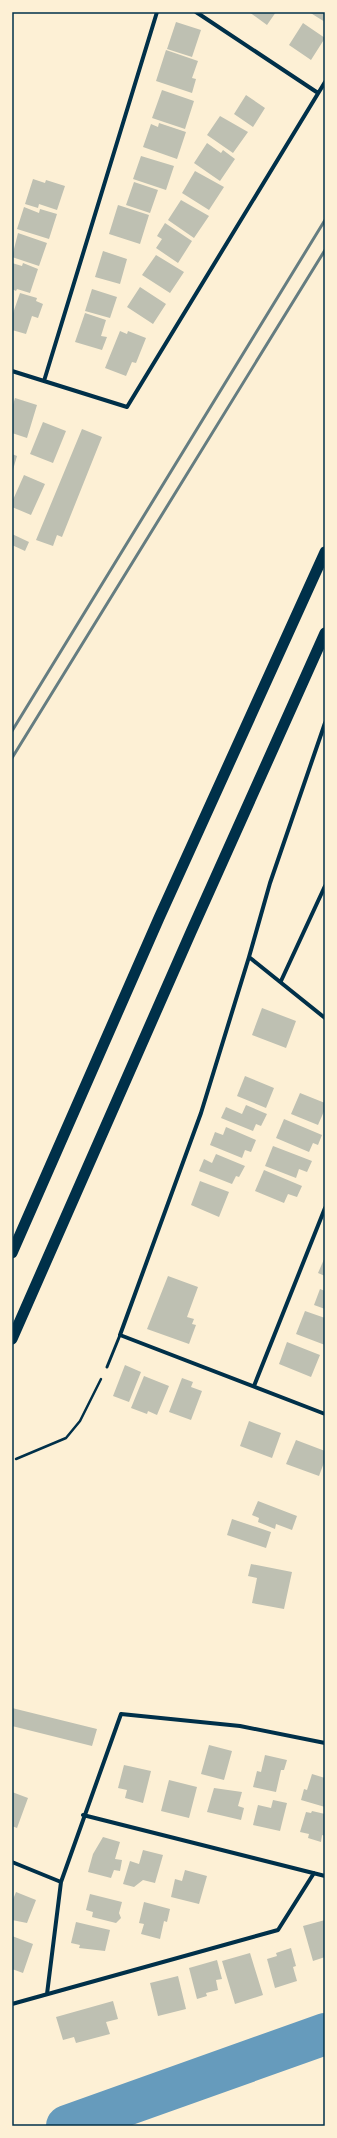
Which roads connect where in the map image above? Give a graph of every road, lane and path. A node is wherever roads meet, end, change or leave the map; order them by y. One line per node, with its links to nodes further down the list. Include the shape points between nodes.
1 (157, 12): 6 (street)
2 (196, 12): 4 (street)
3 (325, 82): 4 (street)
4 (318, 93): 6 (street, via 127,407)
5 (12, 371): 6 (street)
6 (44, 381)
7 (325, 552): 15 (highway, via 159,918)
8 (325, 632): 17 (highway)
9 (325, 723): 11 (street, via 270,883)
10 (325, 886): 12 (street)
11 (249, 957): 12 (street); 16 (street, via 201,1113)
12 (281, 981): 13 (street)
13 (325, 1018)
14 (325, 1208): 19 (street)
15 (12, 1253)
16 (120, 1335): 18 (lane); 19 (street)
17 (12, 1339)
18 (107, 1367): 21 (path, via 80,1421 66,1438)
19 (254, 1386): 20 (street)
20 (325, 1414)
21 (16, 1459)
22 (325, 1742): 23 (street, via 240,1726 121,1714)
23 (83, 1815): 25 (street); 27 (street)
24 (12, 1862): 27 (street)
25 (314, 1873): 26 (street); 28 (street, via 278,1930)
26 (325, 1876)
27 (61, 1882): 28 (street)
28 (47, 1994): 29 (street)
29 (12, 2004)

